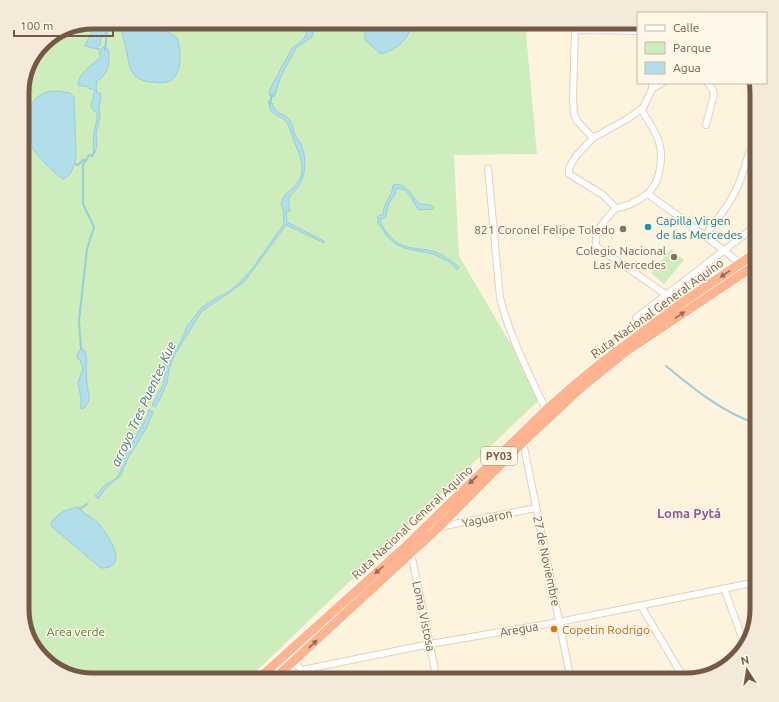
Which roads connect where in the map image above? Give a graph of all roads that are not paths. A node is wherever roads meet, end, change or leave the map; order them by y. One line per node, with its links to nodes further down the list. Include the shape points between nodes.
1 (637, 31): 6 (street, via 575,30 574,114)
2 (709, 84): 5 (street, via 714,94)
3 (652, 86): 4 (street)
4 (641, 109): 6 (street); 9 (street, via 658,139 662,155 660,170)
5 (706, 125)
6 (593, 138): 10 (street, via 576,156 569,168 569,174 603,195)
7 (750, 150): 12 (street, via 739,183)
8 (488, 168): 20 (street, via 500,298 528,372)
9 (648, 194): 10 (street, via 625,207); 12 (street)
10 (616, 208): 17 (street, via 596,237 597,247)
11 (750, 229): 13 (street)
12 (706, 236): 13 (street)
13 (723, 250): 15 (street); 17 (street)
14 (750, 257): 15 (highway, Ruta Nacional General Aquino / PY03)
15 (740, 263): 18 (highway, Ruta Nacional General Aquino / PY03, one-way to 18)
16 (750, 269): 21 (highway, Ruta Nacional General Aquino / PY03, one-way to 16, via 605,368)
17 (667, 295): 18 (street); 19 (street)
18 (680, 304): 20 (highway, Ruta Nacional General Aquino / PY03, via 601,363)
19 (636, 318)
20 (546, 410): 31 (highway, Ruta Nacional General Aquino / PY03, one-way to 31, via 406,546)
21 (523, 442): 22 (street, 27 de Noviembre); 23 (highway, Ruta Nacional General Aquino / PY03)
22 (536, 508): 23 (street, Yaguaron); 28 (street, 27 de Noviembre)
23 (438, 528): 24 (highway, Ruta Nacional General Aquino / PY03)
24 (411, 553): 30 (street, Loma Vistosa); 32 (highway, Ruta Nacional General Aquino / PY03, one-way to 24)
25 (750, 583): 26 (street, Aregua)
26 (724, 588): 27 (street, Aregua); 29 (street)
27 (641, 606): 28 (street, Aregua); 39 (street)
28 (559, 622): 30 (street, Aregua); 38 (street, 27 de Noviembre)
29 (742, 638)
30 (430, 644): 33 (street, Aregua); 37 (street, Loma Vistosa)
31 (286, 655): 32 (street); 34 (highway, Ruta Nacional General Aquino / PY03)
32 (293, 662): 33 (street); 35 (highway, Ruta Nacional General Aquino / PY03)
33 (302, 670): 36 (street)
34 (265, 673)
35 (281, 673)
36 (303, 673)
37 (436, 673)
38 (570, 673)
39 (682, 673)

